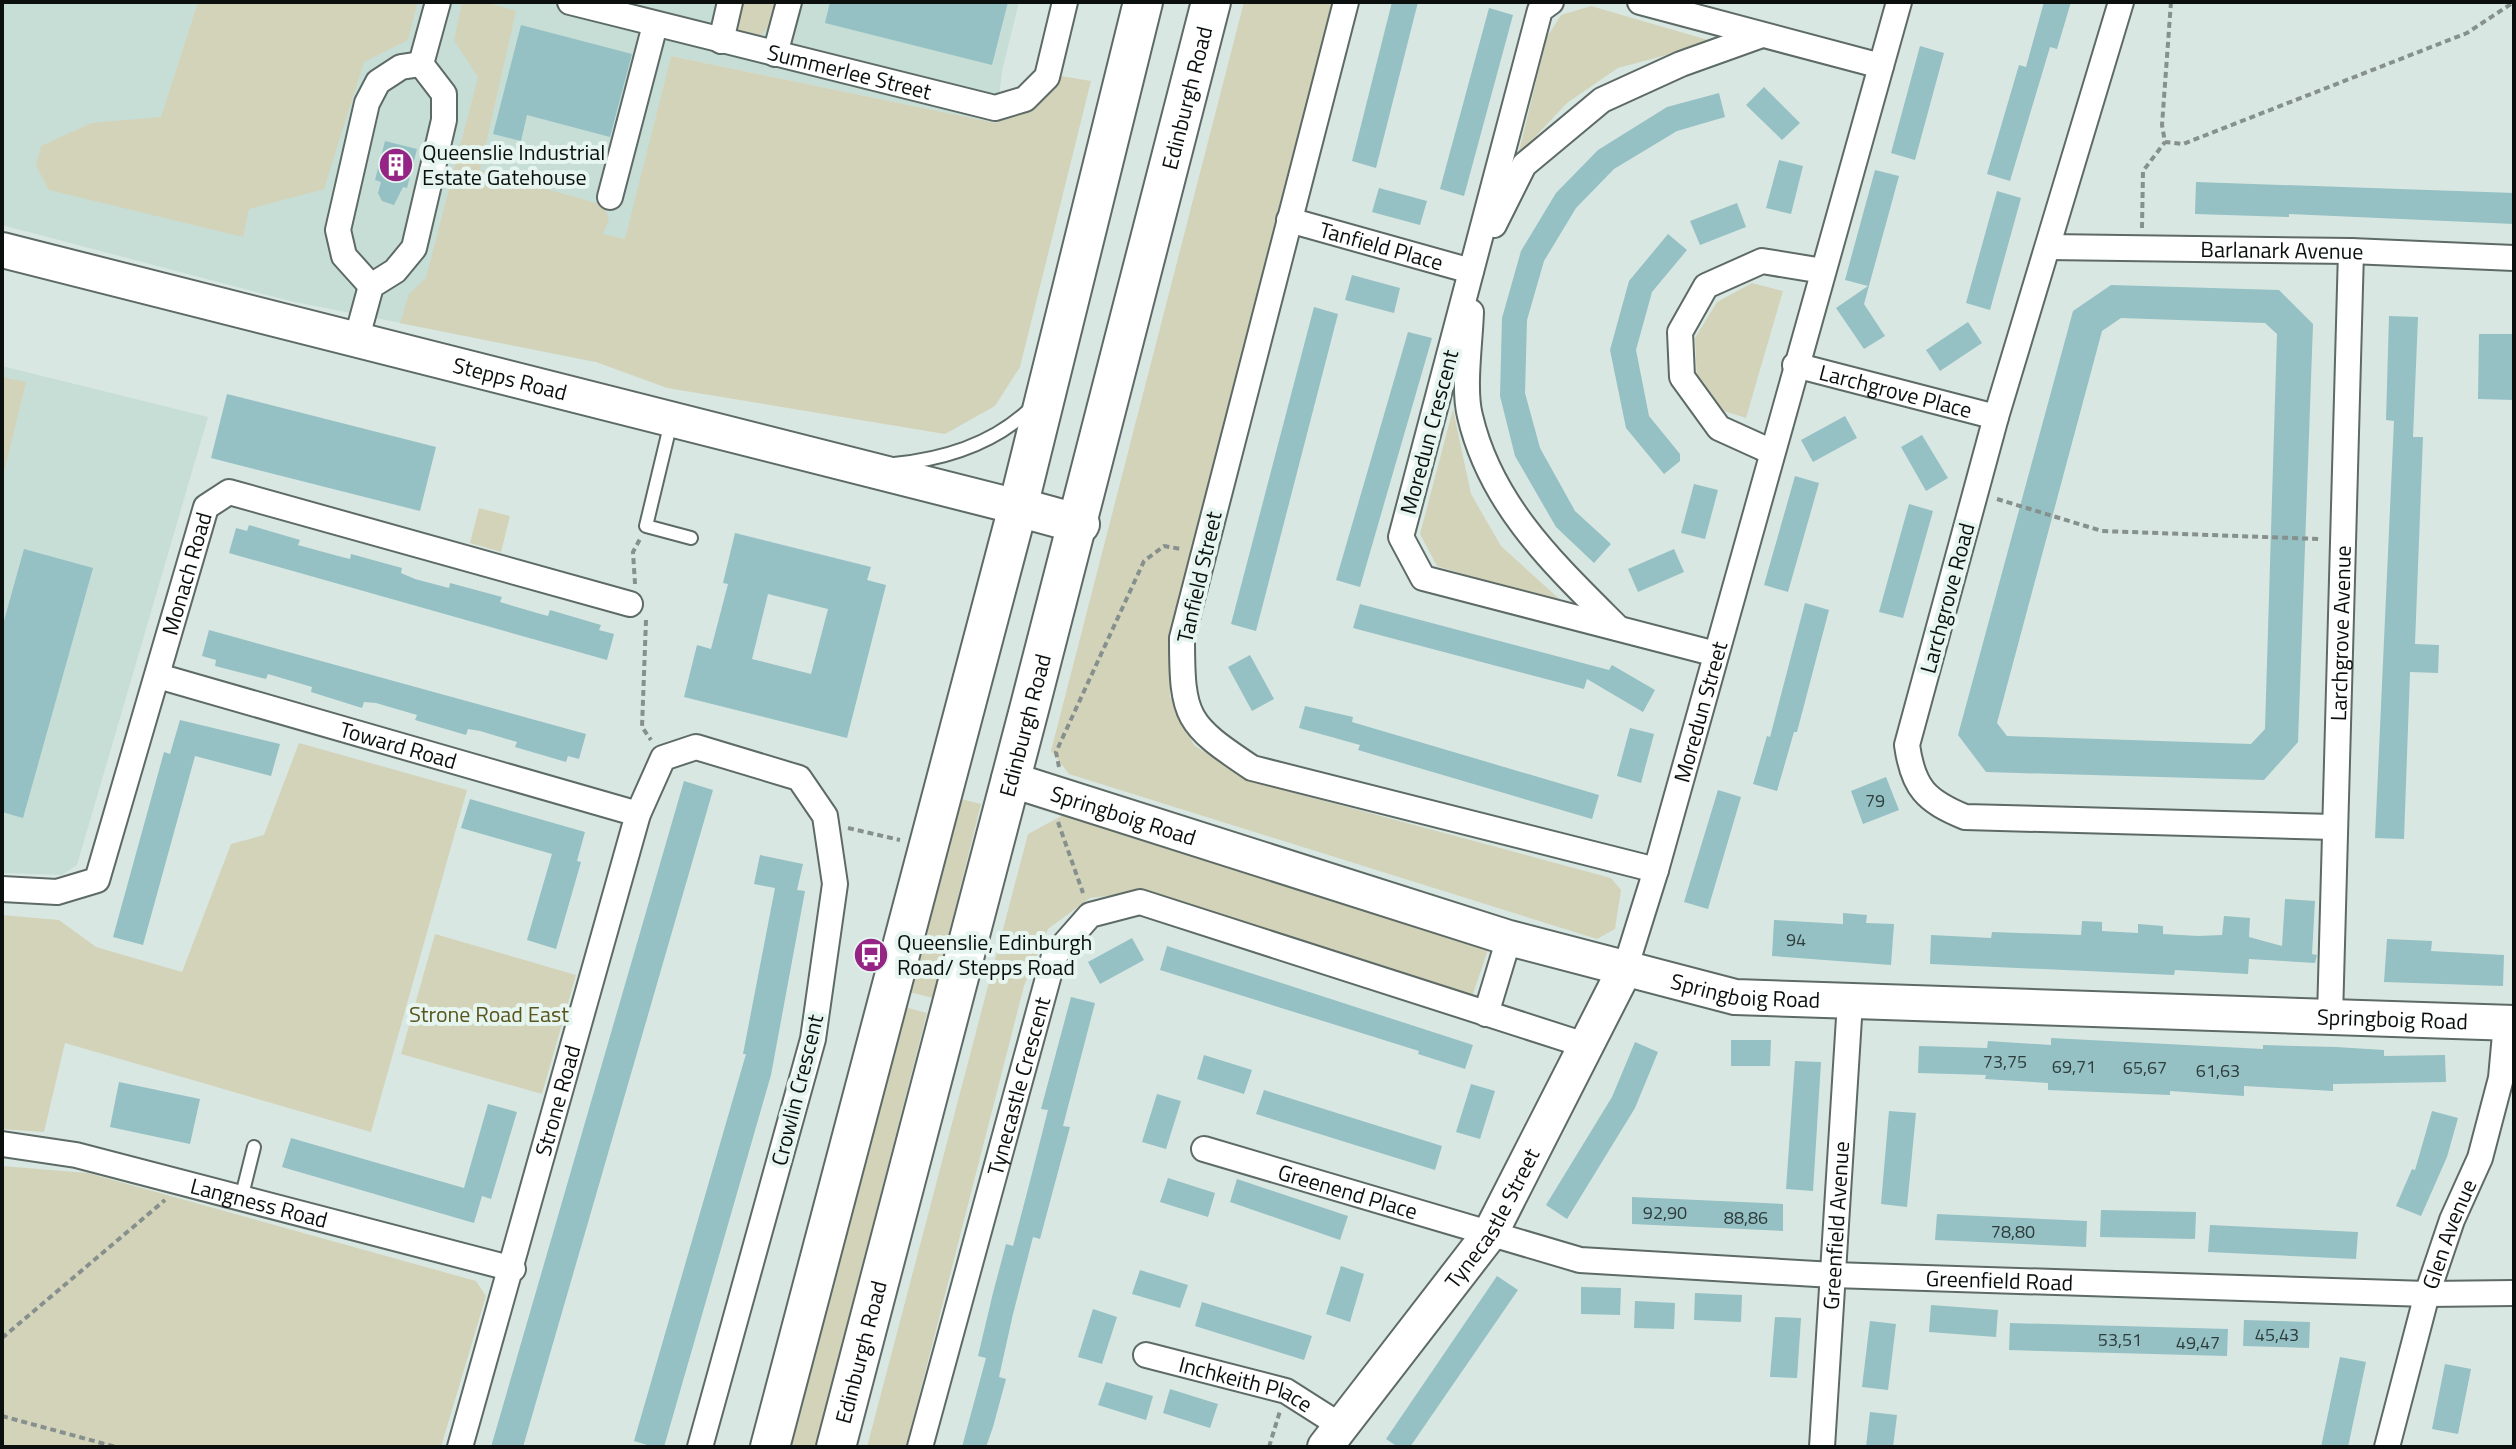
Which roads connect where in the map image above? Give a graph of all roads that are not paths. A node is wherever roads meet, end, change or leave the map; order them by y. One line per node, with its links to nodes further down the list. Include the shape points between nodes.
1 (438, 2): 17 (street)
2 (570, 2): 13 (street, Summerlee Street)
3 (730, 2): 15 (street)
4 (789, 2): 16 (street)
5 (1065, 2): 16 (street, Summerlee Street, via 1047,77 1025,99 995,108)
6 (1143, 2): 30 (main road)
7 (1211, 2): 36 (main road, Edinburgh Road)
8 (1346, 2): 20 (street, Tanfield Street)
9 (1551, 2): 25 (street, Moredun Crescent, via 1540,10)
10 (1640, 2): 14 (street)
11 (1899, 2): 18 (street, Moredun Street)
12 (2121, 2): 21 (street, Larchgrove Road)
13 (655, 25): 15 (street, Summerlee Street); 19 (street)
14 (1762, 35): 18 (street); 25 (street, Moredun Crescent, via 1602,100 1524,165)
15 (721, 41): 16 (street, Summerlee Street)
16 (775, 54)
17 (421, 64): 27 (street, via 444,94 444,120 414,248 395,271); 27 (street, via 401,67 378,82 367,103 341,216 338,230 344,256)
18 (1881, 66): 26 (street, Moredun Street)
19 (610, 197)
20 (1289, 220): 25 (street, Tanfield Place); 47 (street, Tanfield Street, via 1182,638 1182,691 1200,733 1252,768)
21 (2048, 247): 23 (street, Barlanark Avenue); 31 (street, Larchgrove Road)
22 (2, 250): 28 (main road, Stepps Road)
23 (2351, 251): 24 (street, Barlanark Avenue); 46 (street, Larchgrove Avenue)
24 (2514, 258)
25 (1471, 271): 39 (street, Moredun Crescent, via 1469,414 1497,491 1548,558); 39 (street, Moredun Crescent, via 1401,537 1423,578)
26 (1823, 271): 29 (street, Moredun Street); 33 (street, via 1762,261 1706,286 1680,332 1682,377 1719,428)
27 (371, 286): 28 (street)
28 (356, 341): 32 (main road, Stepps Road)
29 (1795, 365): 31 (street, Larchgrove Place); 33 (street, Moredun Street)
30 (1047, 391): 34 (lane, via 1000,433 967,450 937,459); 35 (main road)
31 (1996, 417): 46 (street, Larchgrove Road, via 1907,745 1911,772 1934,804 1965,817)
32 (672, 419): 34 (main road, Stepps Road); 37 (lane, via 646,526)
33 (1772, 452): 40 (street, Moredun Street)
34 (859, 467): 35 (main road, Stepps Road)
35 (1018, 507): 36 (main road); 43 (main road)
36 (1080, 524): 44 (main road, Edinburgh Road)
37 (691, 538)
38 (630, 604): 41 (street, Monach Road, via 229,492 206,507)
39 (1619, 629): 40 (street, Moredun Crescent)
40 (1716, 654): 47 (street, Moredun Street)
41 (158, 676): 45 (street, Toward Road); 48 (street, Monach Road, via 97,880 57,892)
42 (663, 758): 45 (street, Strone Road); 68 (street, Crowlin Crescent, via 696,747 799,778 826,823 835,884 813,1039)
43 (951, 764): 44 (main road); 69 (main road)
44 (1009, 779): 49 (main road, Springboig Road); 70 (main road, Edinburgh Road)
45 (638, 814): 61 (street, Strone Road)
46 (2333, 827): 53 (street, Larchgrove Avenue)
47 (1656, 870): 50 (street, Moredun Street)
48 (2, 889)
49 (1509, 938): 50 (main road, Springboig Road); 52 (street)
50 (1625, 969): 51 (main road, Springboig Road, via 1735,997); 55 (main road, Tynecastle Street)
51 (1850, 1002): 53 (main road, Springboig Road); 62 (street, Greenfield Avenue)
52 (1486, 1014): 55 (street); 71 (street, Tynecastle Crescent, via 1140,902 1090,915 1054,956)
53 (2330, 1017): 54 (main road, Springboig Road)
54 (2510, 1023): 64 (street, Glen Avenue, via 2480,1158)
55 (1588, 1046): 60 (main road, Tynecastle Street)
56 (2, 1144): 59 (street, Langness Road, via 76,1155)
57 (254, 1147): 59 (lane)
58 (1204, 1149): 60 (street, Greenend Place)
59 (241, 1199): 61 (street, Langness Road)
60 (1491, 1232): 62 (street, Greenfield Road, via 1580,1260); 66 (main road, Tynecastle Street)
61 (513, 1269): 67 (street, Strone Road)
62 (1833, 1275): 64 (street, Greenfield Road); 72 (street, Greenfield Avenue)
63 (2514, 1293): 64 (street, Greenfield Road)
64 (2427, 1294): 73 (street, Glen Avenue)
65 (1146, 1355): 66 (street, Inchkeith Place, via 1286,1391)
66 (1333, 1436)
67 (460, 1447)
68 (700, 1447)
69 (770, 1447)
70 (836, 1447)
71 (920, 1447)
72 (1822, 1447)
73 (2387, 1447)

